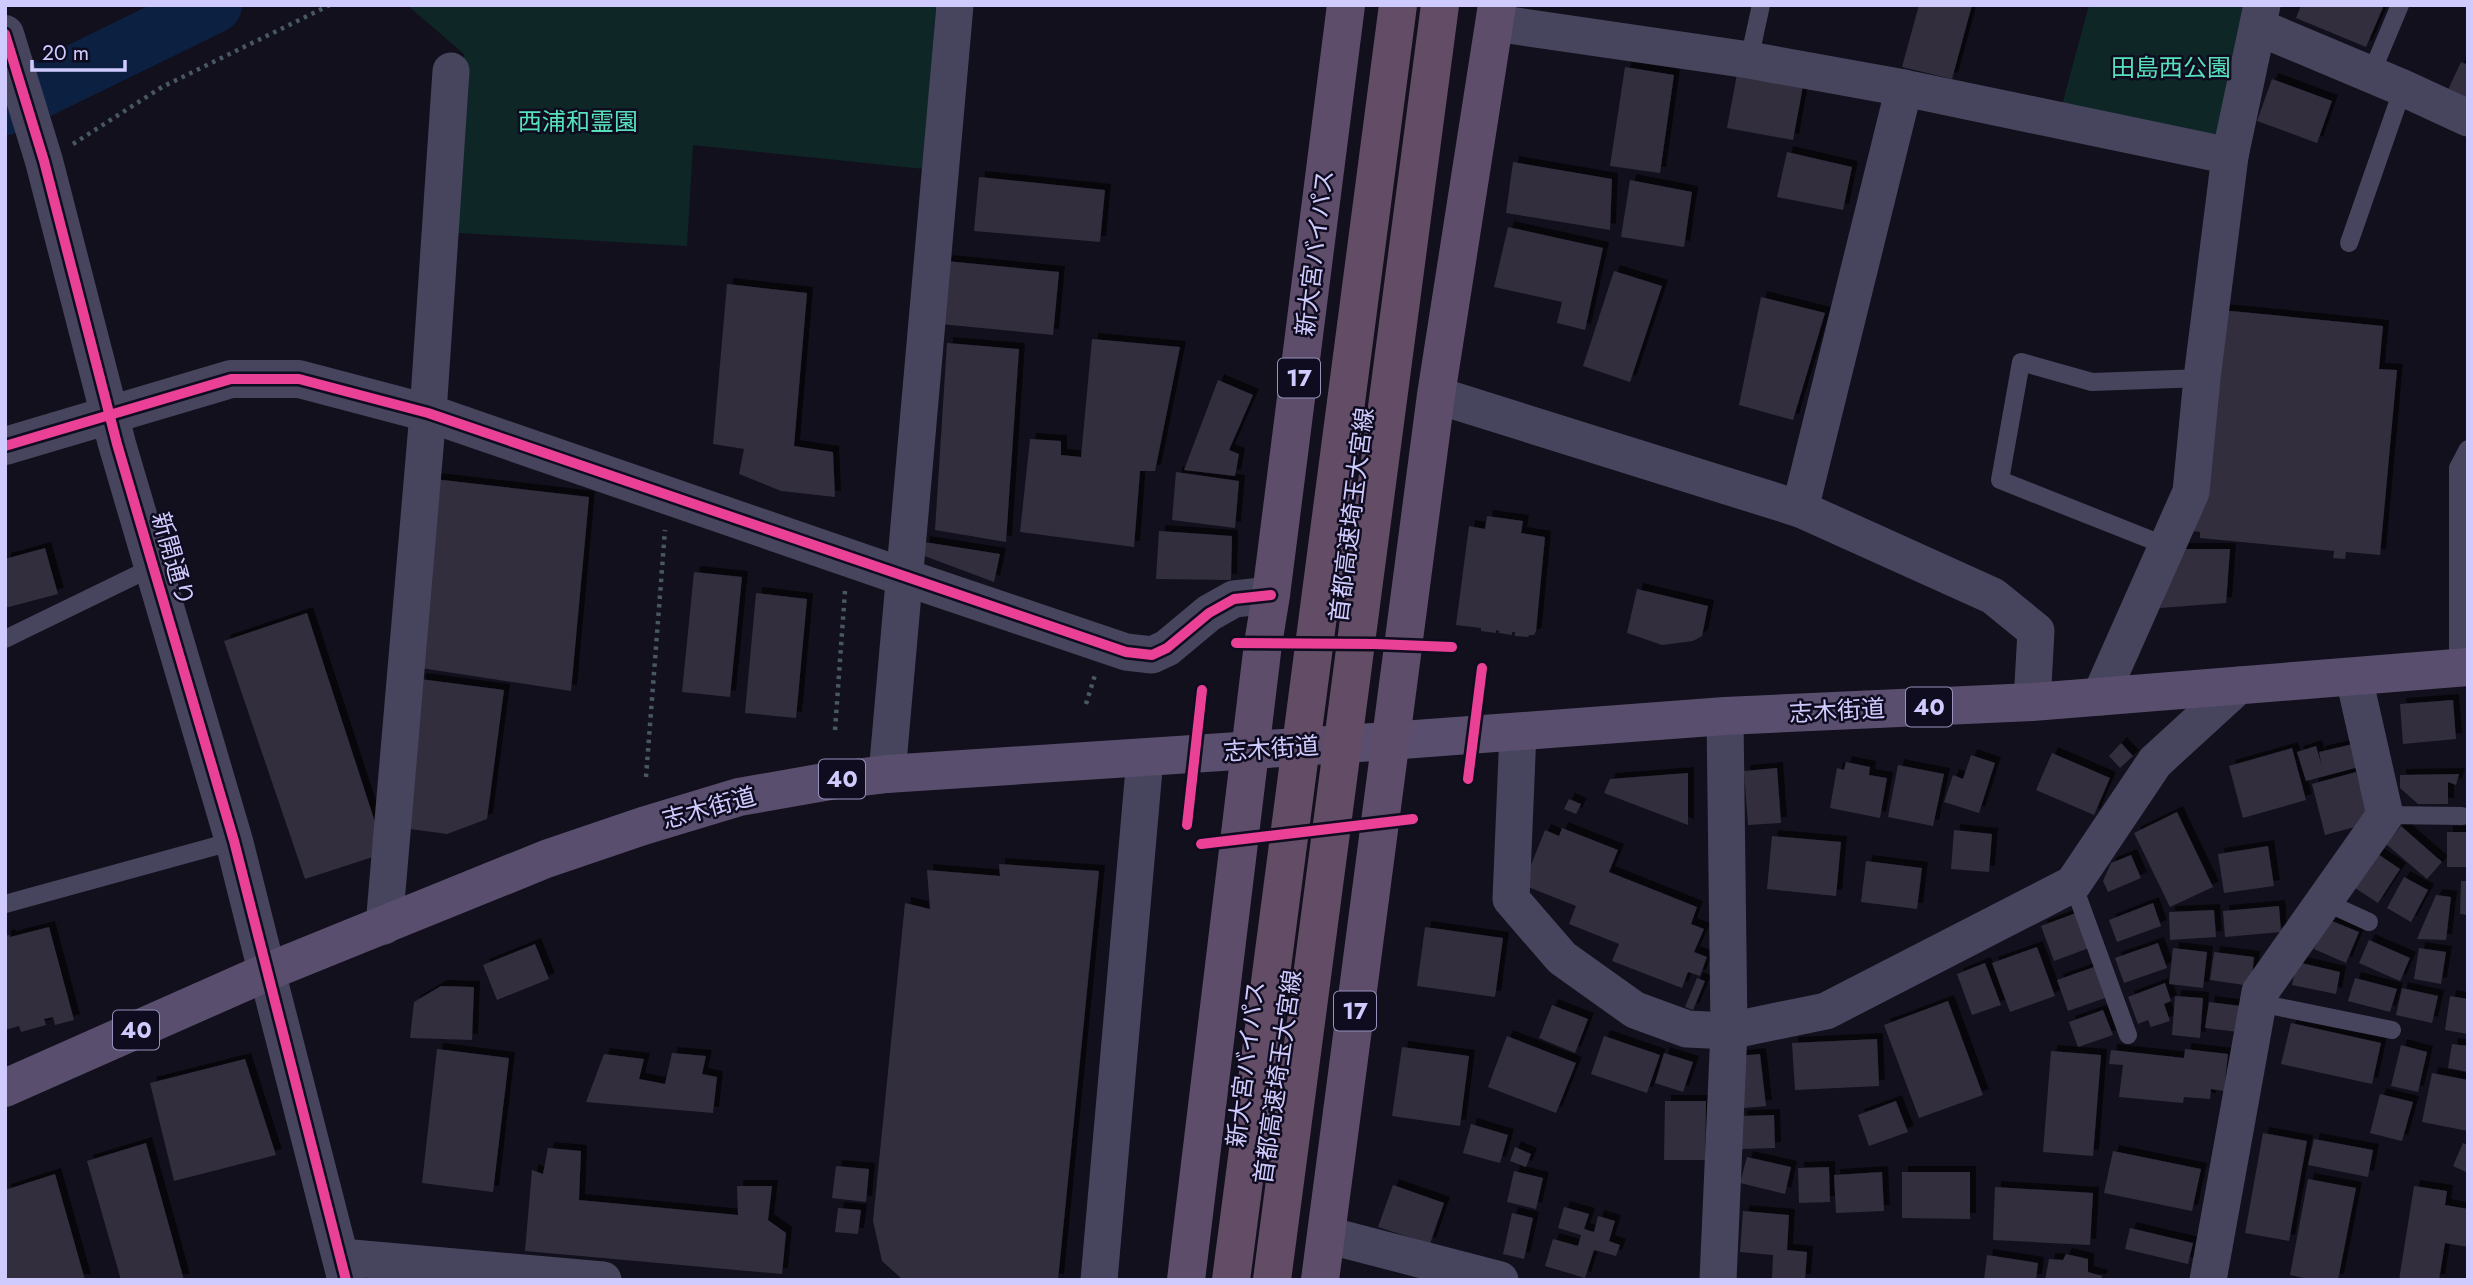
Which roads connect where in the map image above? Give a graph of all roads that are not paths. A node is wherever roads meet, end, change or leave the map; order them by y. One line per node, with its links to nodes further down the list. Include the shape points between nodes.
1 (955, 5): 28 (street)
2 (1346, 5): 29 (highway, 新大宮バイパス / 17)
3 (1386, 5): 30 (highway, 新大宮バイパス / 17)
4 (1398, 5): 66 (highway, 首都高速埼玉大宮線, bridge)
5 (1440, 5): 67 (highway, 首都高速埼玉大宮線, bridge)
6 (1455, 5): 31 (highway)
7 (1762, 5): 12 (lane)
8 (2400, 5): 14 (lane)
9 (1496, 14): 12 (street); 20 (highway, 17)
10 (2260, 16): 14 (street); 17 (street)
11 (5, 34): 22 (street, 新開通り, via 53,153)
12 (1749, 60): 15 (street)
13 (451, 71): 21 (street)
14 (2387, 81): 16 (street); 18 (lane)
15 (1904, 88): 17 (street); 25 (street)
16 (2468, 118)
17 (2230, 156): 19 (street)
18 (2349, 243)
19 (2202, 378): 26 (street, via 2192,492); 26 (lane, via 2092,382 2021,362 2000,480)
20 (1436, 396): 25 (street); 40 (highway, 17)
21 (429, 413): 22 (street, via 299,379 231,379); 28 (street); 53 (street)
22 (109, 416): 23 (street); 27 (street, 新開通り)
23 (5, 446)
24 (2468, 449): 33 (lane, via 2458,468)
25 (1800, 509): 37 (street, via 1993,596 2036,631)
26 (2169, 547): 36 (street)
27 (153, 567): 32 (lane); 46 (street, 新開通り)
28 (904, 577): 29 (street, via 1126,652 1152,654 1167,648 1209,612 1234,598); 43 (street)
29 (1271, 595): 41 (highway, 新大宮バイパス / 17)
30 (1305, 628)
31 (1371, 628)
32 (5, 639)
33 (2463, 667): 34 (main road, 志木街道 / 40)
34 (2354, 678): 35 (main road, 志木街道 / 40); 44 (street)
35 (2239, 685): 36 (main road, 志木街道 / 40); 49 (street, via 2155,762)
36 (2101, 697): 37 (main road, 志木街道 / 40)
37 (2032, 702): 38 (main road, 志木街道 / 40)
38 (1725, 716): 39 (main road, 志木街道 / 40); 57 (street)
39 (1518, 732): 40 (main road, 志木街道 / 40); 57 (street, via 1511,899 1562,958 1635,1010 1687,1029)
40 (1389, 741): 41 (main road, 志木街道 / 40); 60 (highway, 17)
41 (1250, 750): 42 (main road, 志木街道 / 40); 64 (highway, 17)
42 (1144, 758): 43 (main road, 志木街道 / 40); 63 (street)
43 (887, 774): 53 (main road, 志木街道 / 40, via 739,797 691,811 546,859)
44 (2385, 815): 45 (lane); 50 (street)
45 (2462, 816)
46 (234, 841): 51 (lane); 54 (street, 新開通り)
47 (1274, 849): 65 (highway, 新大宮バイパス)
48 (1343, 849): 68 (highway, 17)
49 (2073, 884): 57 (street, via 1826,1011); 58 (lane)
50 (2323, 901): 52 (lane); 55 (street, via 2260,992)
51 (5, 904)
52 (2369, 922)
53 (384, 926): 54 (main road, 志木街道 / 40)
54 (267, 972): 59 (main road, 志木街道 / 40); 61 (street)
55 (2259, 1003): 56 (lane); 72 (street)
56 (2392, 1030)
57 (1730, 1031): 71 (street)
58 (2128, 1035)
59 (5, 1088)
60 (1327, 1235): 69 (highway, 17); 70 (street)
61 (344, 1268): 62 (street)
62 (603, 1280)
63 (1098, 1280)
64 (1186, 1280)
65 (1218, 1280)
66 (1231, 1280)
67 (1272, 1280)
68 (1287, 1280)
69 (1320, 1280)
70 (1500, 1280)
71 (1718, 1280)
72 (2208, 1280)

